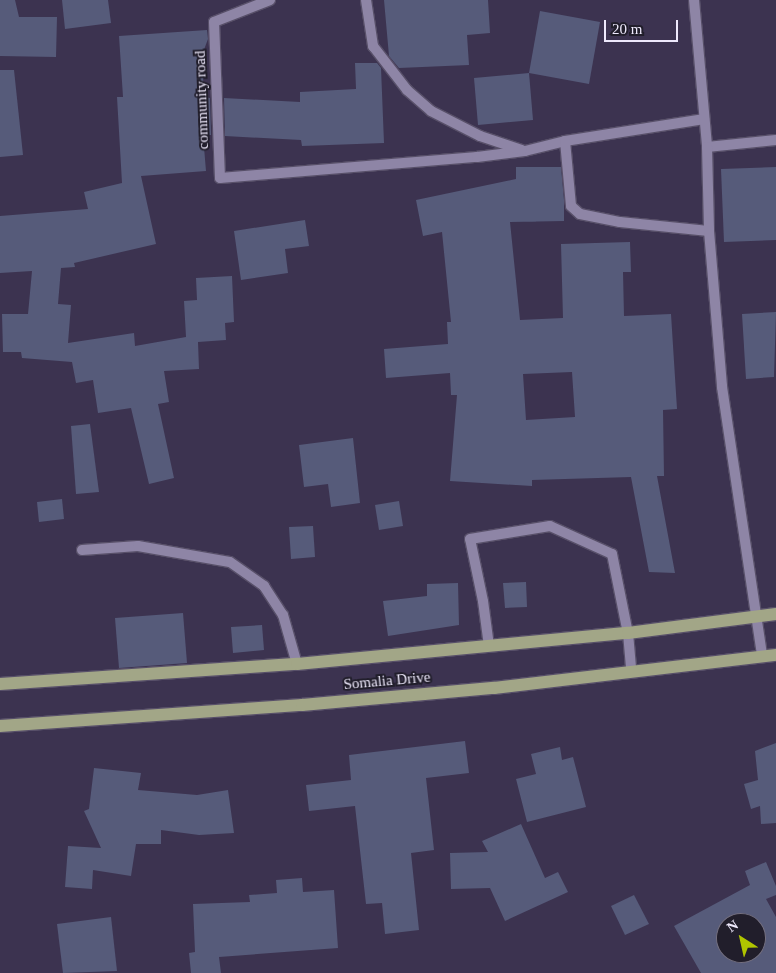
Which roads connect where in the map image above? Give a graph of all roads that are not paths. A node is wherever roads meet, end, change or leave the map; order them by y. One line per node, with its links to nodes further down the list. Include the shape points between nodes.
1 (270, 0): 8 (street, community road, via 214,22 220,178)
2 (366, 0): 8 (street, via 373,46 406,90 431,111 480,136)
3 (694, 0): 4 (street)
4 (704, 119): 6 (street); 7 (street)
5 (776, 140): 7 (street)
6 (565, 141): 8 (street); 9 (street, via 571,206 580,214 620,222)
7 (707, 147): 9 (street)
8 (525, 151)
9 (709, 231): 12 (street, via 722,387)
10 (82, 550): 17 (street, via 138,546 230,562 264,586 283,615)
11 (776, 614): 12 (main road, Somalia Drive)
12 (757, 615): 13 (main road, Somalia Drive); 16 (street)
13 (628, 633): 14 (main road, Somalia Drive); 14 (street, via 612,554 550,526 470,539); 18 (street)
14 (489, 646): 17 (main road, Somalia Drive)
15 (776, 655): 16 (main road, Somalia Drive)
16 (762, 656): 18 (main road, Somalia Drive)
17 (297, 664): 19 (main road, Somalia Drive)
18 (631, 671): 20 (main road, Somalia Drive, via 494,688 302,705)
19 (0, 684)
20 (0, 726)

